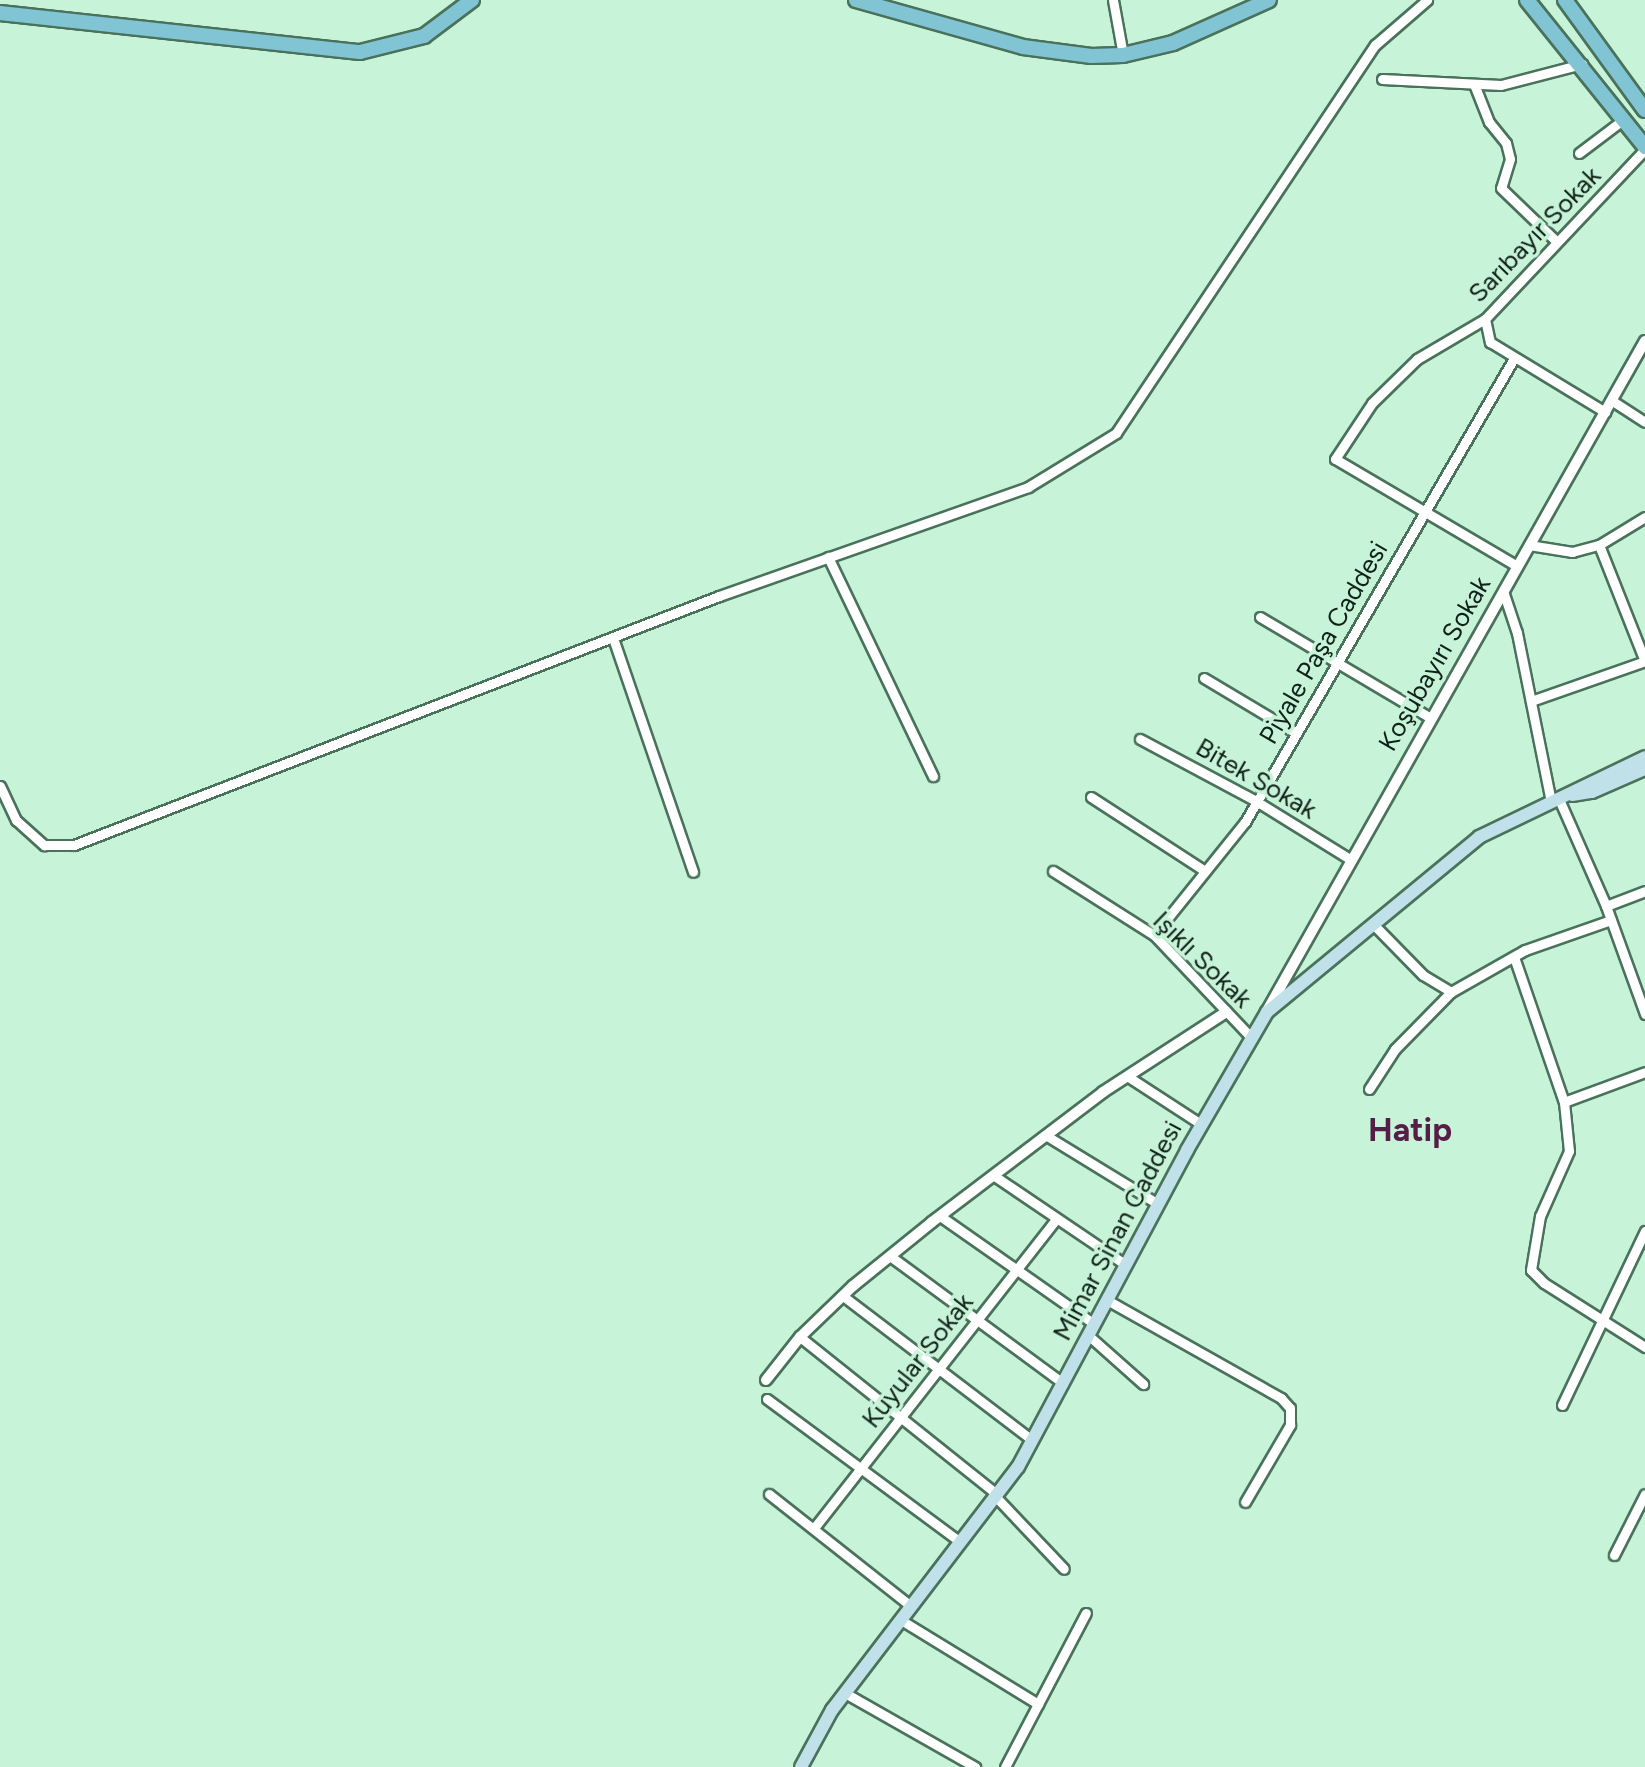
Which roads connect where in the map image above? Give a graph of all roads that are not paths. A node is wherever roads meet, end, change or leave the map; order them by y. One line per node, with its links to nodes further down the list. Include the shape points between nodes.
1 (472, 0): 10 (main road, via 424,36 359,52)
2 (856, 0): 11 (main road, via 1023,47 1091,56)
3 (1113, 0): 11 (street)
4 (1269, 0): 11 (main road, via 1211,28)
5 (1427, 0): 30 (street, via 1375,46 1116,433 1028,487)
6 (1527, 0): 12 (main road)
7 (1565, 0): 15 (main road)
8 (0, 5): 10 (main road, via 37,9)
9 (0, 13): 10 (main road)
10 (42, 15)
11 (1123, 55)
12 (1582, 64): 14 (street, via 1501,85); 16 (main road)
13 (1382, 79): 14 (street)
14 (1474, 84): 19 (street, via 1489,122 1506,143 1510,159 1501,188)
15 (1645, 110)
16 (1624, 119): 17 (main road); 18 (street)
17 (1645, 146): 19 (street, Sarıbayır Sokak)
18 (1579, 153)
19 (1556, 241): 20 (street, Sarıbayır Sokak)
20 (1485, 319): 22 (street, via 1490,342); 26 (street, Sarıbayır Sokak, via 1417,359 1371,403 1335,460)
21 (1645, 341): 23 (street, Koşubayırı Sokak)
22 (1513, 360): 24 (street); 26 (street, Piyale Paşa Caddesi)
23 (1611, 400): 24 (street, Koşubayırı Sokak); 25 (street)
24 (1605, 412): 28 (street, Koşubayırı Sokak)
25 (1645, 422)
26 (1424, 513): 31 (street); 36 (street, Piyale Paşa Caddesi)
27 (1645, 517): 29 (street)
28 (1529, 545): 29 (street, via 1572,552); 31 (street, Koşubayırı Sokak)
29 (1599, 545): 35 (street)
30 (828, 557): 34 (street); 44 (street)
31 (1517, 566): 32 (street, Koşubayırı Sokak)
32 (1503, 591): 38 (street); 39 (street, Koşubayırı Sokak)
33 (1260, 617): 36 (street)
34 (612, 638): 45 (street, via 74,845 44,845 16,820); 52 (street)
35 (1645, 661): 38 (street)
36 (1338, 664): 39 (street); 40 (street, Piyale Paşa Caddesi)
37 (1204, 678): 40 (street)
38 (1531, 701): 47 (street)
39 (1430, 718): 49 (street, Koşubayırı Sokak)
40 (1296, 733): 48 (street, Piyale Paşa Caddesi)
41 (1140, 739): 48 (street, Bitek Sokak)
42 (1645, 757): 47 (main road, Mimar Sinan Caddesi)
43 (1645, 769): 47 (main road, Mimar Sinan Caddesi, via 1592,792)
44 (933, 776)
45 (0, 786)
46 (1091, 797): 51 (street)
47 (1554, 800): 54 (street); 56 (main road, Mimar Sinan Caddesi, via 1479,837)
48 (1256, 801): 49 (street, Bitek Sokak); 51 (street, Piyale Paşa Caddesi)
49 (1350, 859): 62 (street, Koşubayırı Sokak)
50 (1053, 871): 57 (street, Işıklı Sokak)
51 (1205, 871): 57 (street, Piyale Paşa Caddesi)
52 (693, 872)
53 (1645, 891): 54 (street)
54 (1606, 906): 55 (street)
55 (1611, 920): 58 (street); 60 (street)
56 (1373, 924): 59 (street, via 1423,975); 62 (main road, Mimar Sinan Caddesi)
57 (1154, 935): 61 (street, Işıklı Sokak)
58 (1514, 957): 59 (street); 68 (street)
59 (1451, 992): 67 (street, via 1395,1049)
60 (1642, 995): 63 (street)
61 (1226, 1012): 64 (street, Işıklı Sokak); 66 (street)
62 (1267, 1012): 64 (main road, Mimar Sinan Caddesi)
63 (1645, 1014)
64 (1250, 1036): 69 (main road, Mimar Sinan Caddesi)
65 (1645, 1072): 68 (street)
66 (1127, 1076): 69 (street); 70 (street)
67 (1369, 1088)
68 (1564, 1102): 82 (street, via 1569,1151 1540,1216 1531,1270)
69 (1201, 1124): 72 (main road, Mimar Sinan Caddesi)
70 (1047, 1136): 71 (street); 72 (street)
71 (996, 1177): 73 (street); 74 (street)
72 (1158, 1204): 77 (main road, Mimar Sinan Caddesi)
73 (940, 1216): 76 (street); 78 (street)
74 (1055, 1221): 77 (street); 78 (street, Kuyular Sokak)
75 (1645, 1231): 82 (street)
76 (890, 1256): 79 (street); 81 (street)
77 (1126, 1265): 80 (main road, Mimar Sinan Caddesi)
78 (1017, 1272): 81 (street, Kuyular Sokak); 83 (street)
79 (843, 1296): 84 (street); 86 (street)
80 (1107, 1300): 83 (main road, Mimar Sinan Caddesi); 98 (street, via 1281,1398 1290,1408 1290,1425)
81 (975, 1320): 86 (street, Kuyular Sokak); 88 (street)
82 (1603, 1321): 85 (street); 91 (street)
83 (1091, 1329): 88 (main road, Mimar Sinan Caddesi); 89 (street)
84 (800, 1337): 87 (street); 92 (street)
85 (1645, 1347)
86 (940, 1369): 92 (street, Kuyular Sokak); 93 (street)
87 (766, 1380)
88 (1063, 1383): 93 (main road, Mimar Sinan Caddesi)
89 (1143, 1384)
90 (767, 1399): 94 (street)
91 (1562, 1405)
92 (901, 1417): 94 (street, Kuyular Sokak); 97 (street)
93 (1032, 1440): 97 (main road, Mimar Sinan Caddesi)
94 (861, 1469): 99 (street, Kuyular Sokak); 100 (street)
95 (769, 1494): 99 (street)
96 (1645, 1494): 101 (street)
97 (996, 1495): 100 (main road, Mimar Sinan Caddesi); 102 (street)
98 (1245, 1502)
99 (814, 1528): 103 (street)
100 (960, 1542): 103 (main road, Mimar Sinan Caddesi)
101 (1614, 1555)
102 (1064, 1569)
103 (911, 1606): 105 (main road, Mimar Sinan Caddesi)
104 (1086, 1613): 107 (street)
105 (901, 1620): 106 (main road, Mimar Sinan Caddesi); 107 (street)
106 (845, 1693): 108 (main road, Mimar Sinan Caddesi); 109 (street)
107 (1038, 1704): 110 (street)
108 (801, 1767)
109 (975, 1767)
110 (1005, 1767)

